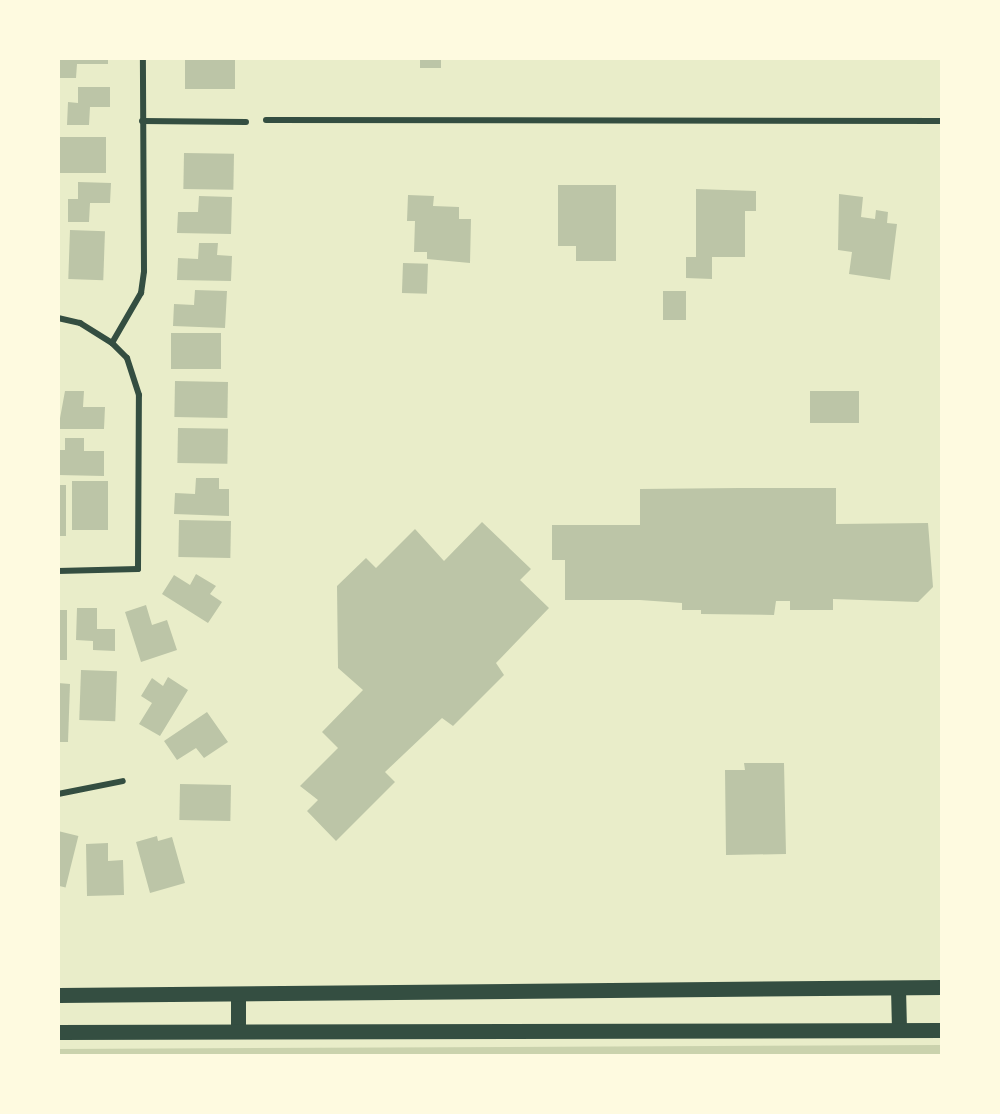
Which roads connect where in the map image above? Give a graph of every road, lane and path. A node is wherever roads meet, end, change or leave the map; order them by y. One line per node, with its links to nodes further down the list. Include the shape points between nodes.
1 (143, 58): 3 (street)
2 (266, 120): 5 (street)
3 (142, 121): 4 (street); 7 (street, via 144,271 141,292)
4 (246, 122)
5 (942, 122)
6 (58, 318): 7 (street, via 80,323)
7 (112, 343): 8 (street, via 127,358 138,395 138,569)
8 (58, 571)
9 (123, 782): 10 (street)
10 (58, 794)
11 (942, 987): 12 (main road)
12 (898, 988): 13 (main road); 15 (main road)
13 (238, 994): 14 (main road); 17 (main road)
14 (58, 995)
15 (899, 1030): 16 (main road); 17 (main road)
16 (942, 1030)
17 (238, 1031): 18 (main road)
18 (58, 1032)

